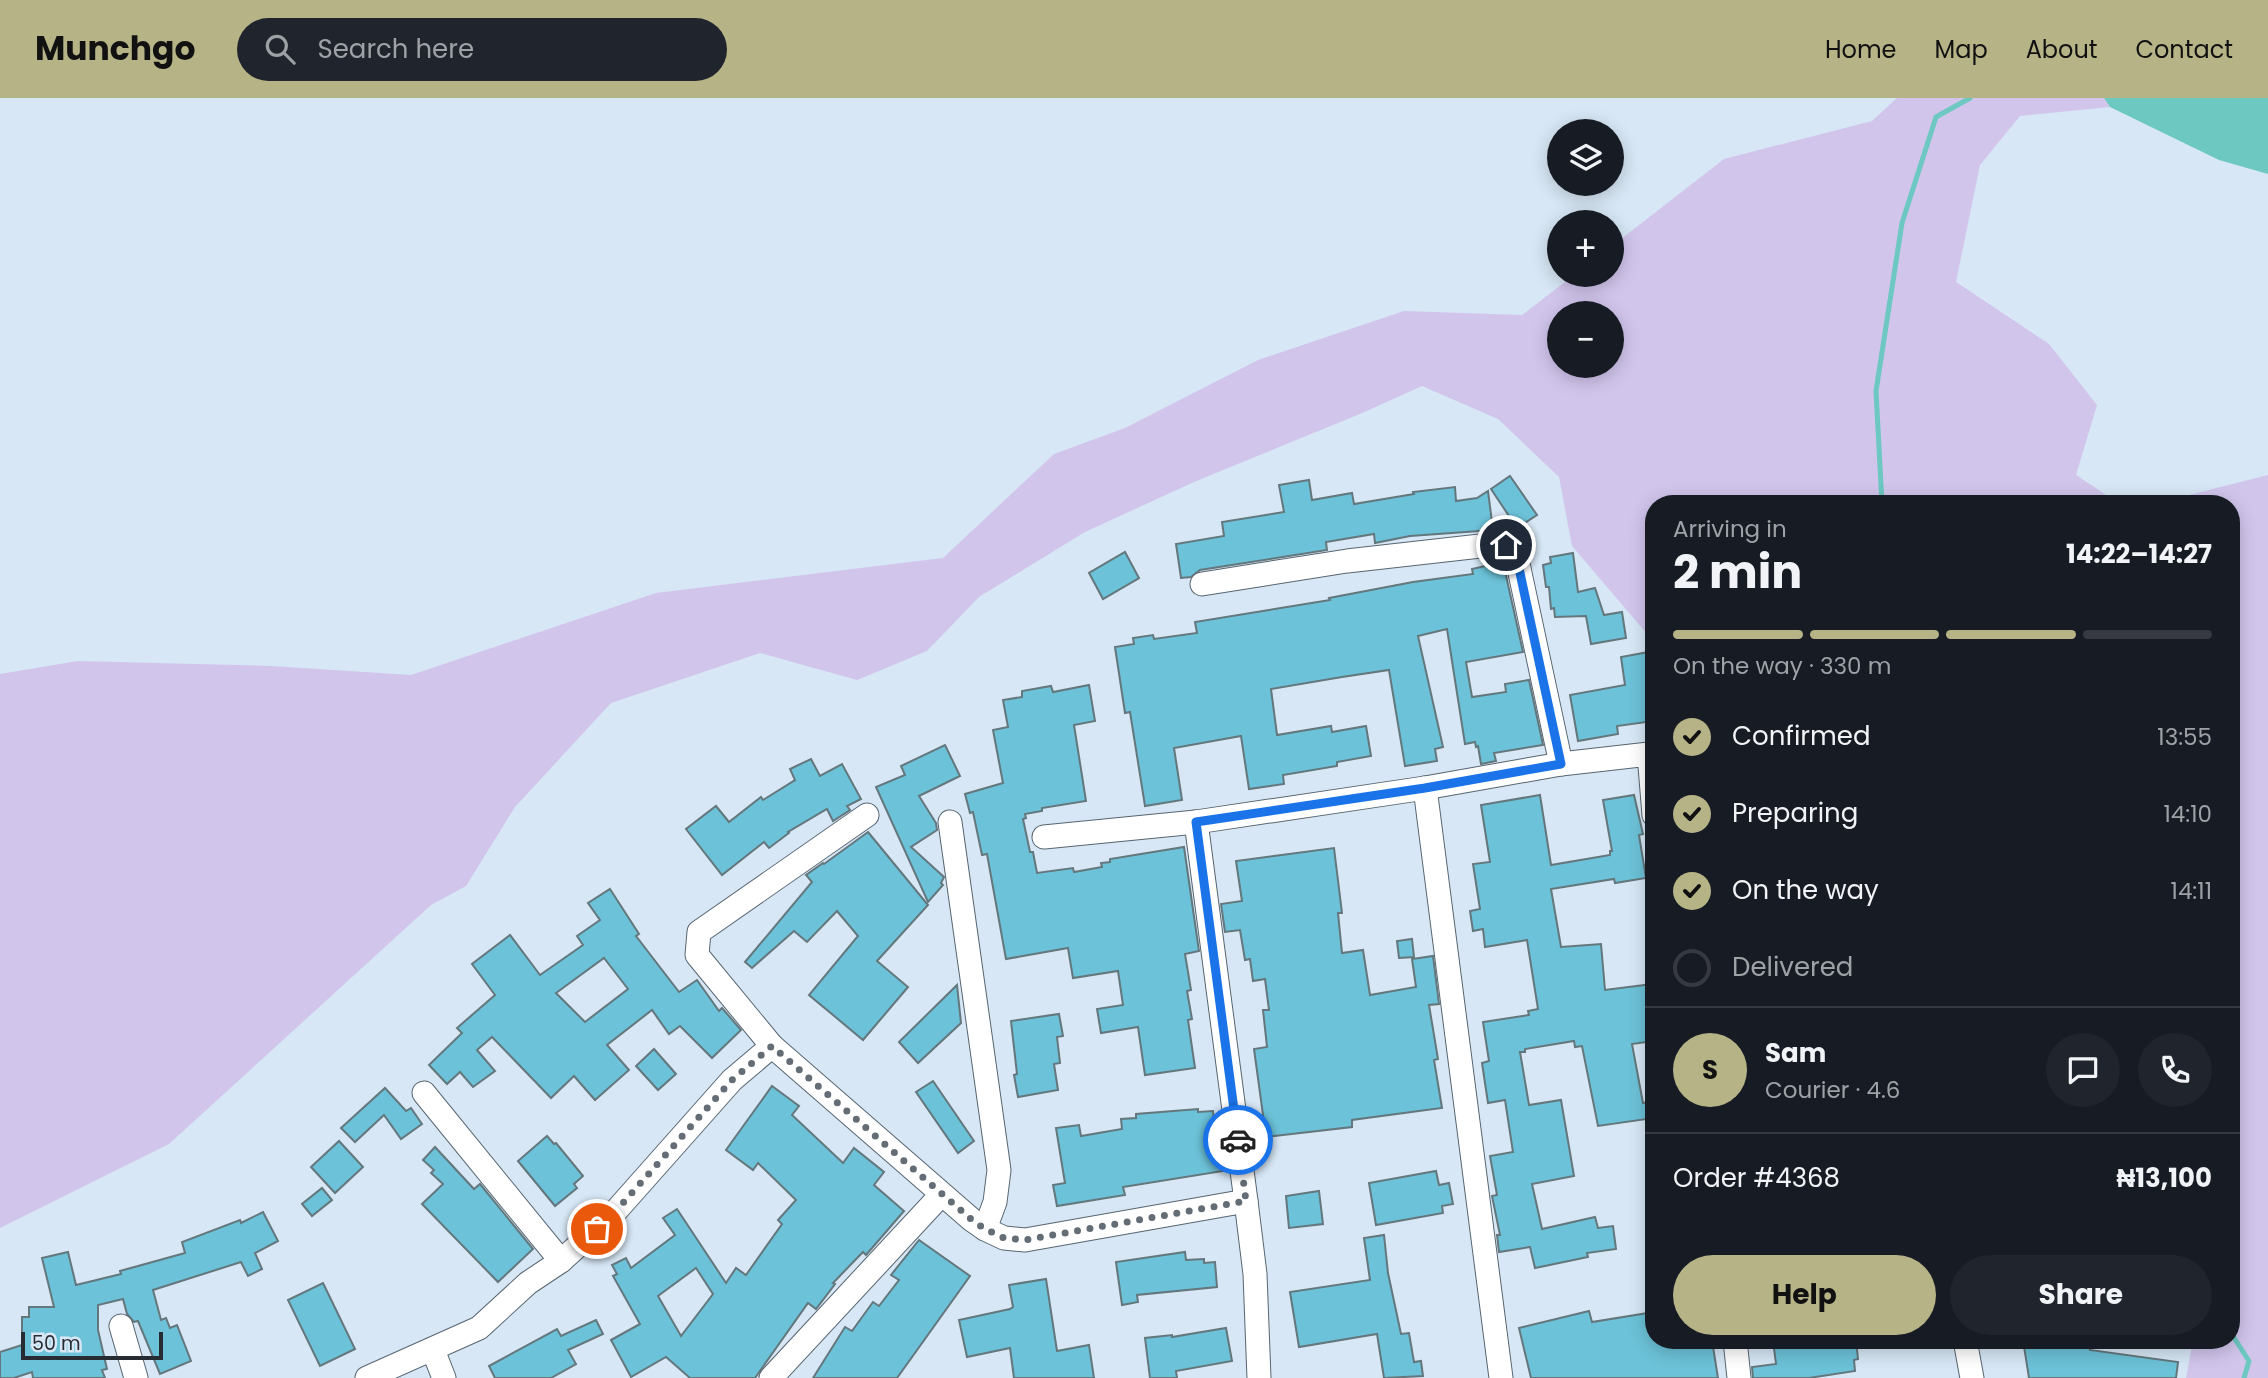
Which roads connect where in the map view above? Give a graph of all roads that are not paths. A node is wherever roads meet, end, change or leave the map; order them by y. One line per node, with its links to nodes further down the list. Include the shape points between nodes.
1 (1202, 584): 3 (street, via 1361,559 1506,545 1517,559)
2 (1645, 755): 3 (street)
3 (1561, 764): 4 (street)
4 (1425, 788): 7 (street); 24 (street)
5 (867, 815): 9 (street, via 699,932 697,955)
6 (950, 822): 13 (street, via 999,1170)
7 (1196, 822): 8 (street); 12 (street)
8 (1044, 837)
9 (772, 1046): 11 (street); 14 (street, via 732,1080 614,1213)
10 (424, 1093): 14 (street)
11 (941, 1195): 13 (street); 22 (street)
12 (1246, 1201): 13 (street, via 1025,1240 1004,1238); 23 (street, via 1255,1274)
13 (985, 1229)
14 (561, 1261): 18 (street, via 528,1283 479,1328)
15 (121, 1326): 19 (street)
16 (1736, 1349): 25 (street)
17 (1967, 1349): 26 (street)
18 (433, 1350): 20 (street); 21 (street)
19 (136, 1378)
20 (367, 1378)
21 (444, 1378)
22 (771, 1378)
23 (1259, 1378)
24 (1501, 1378)
25 (1739, 1378)
26 (1972, 1378)

